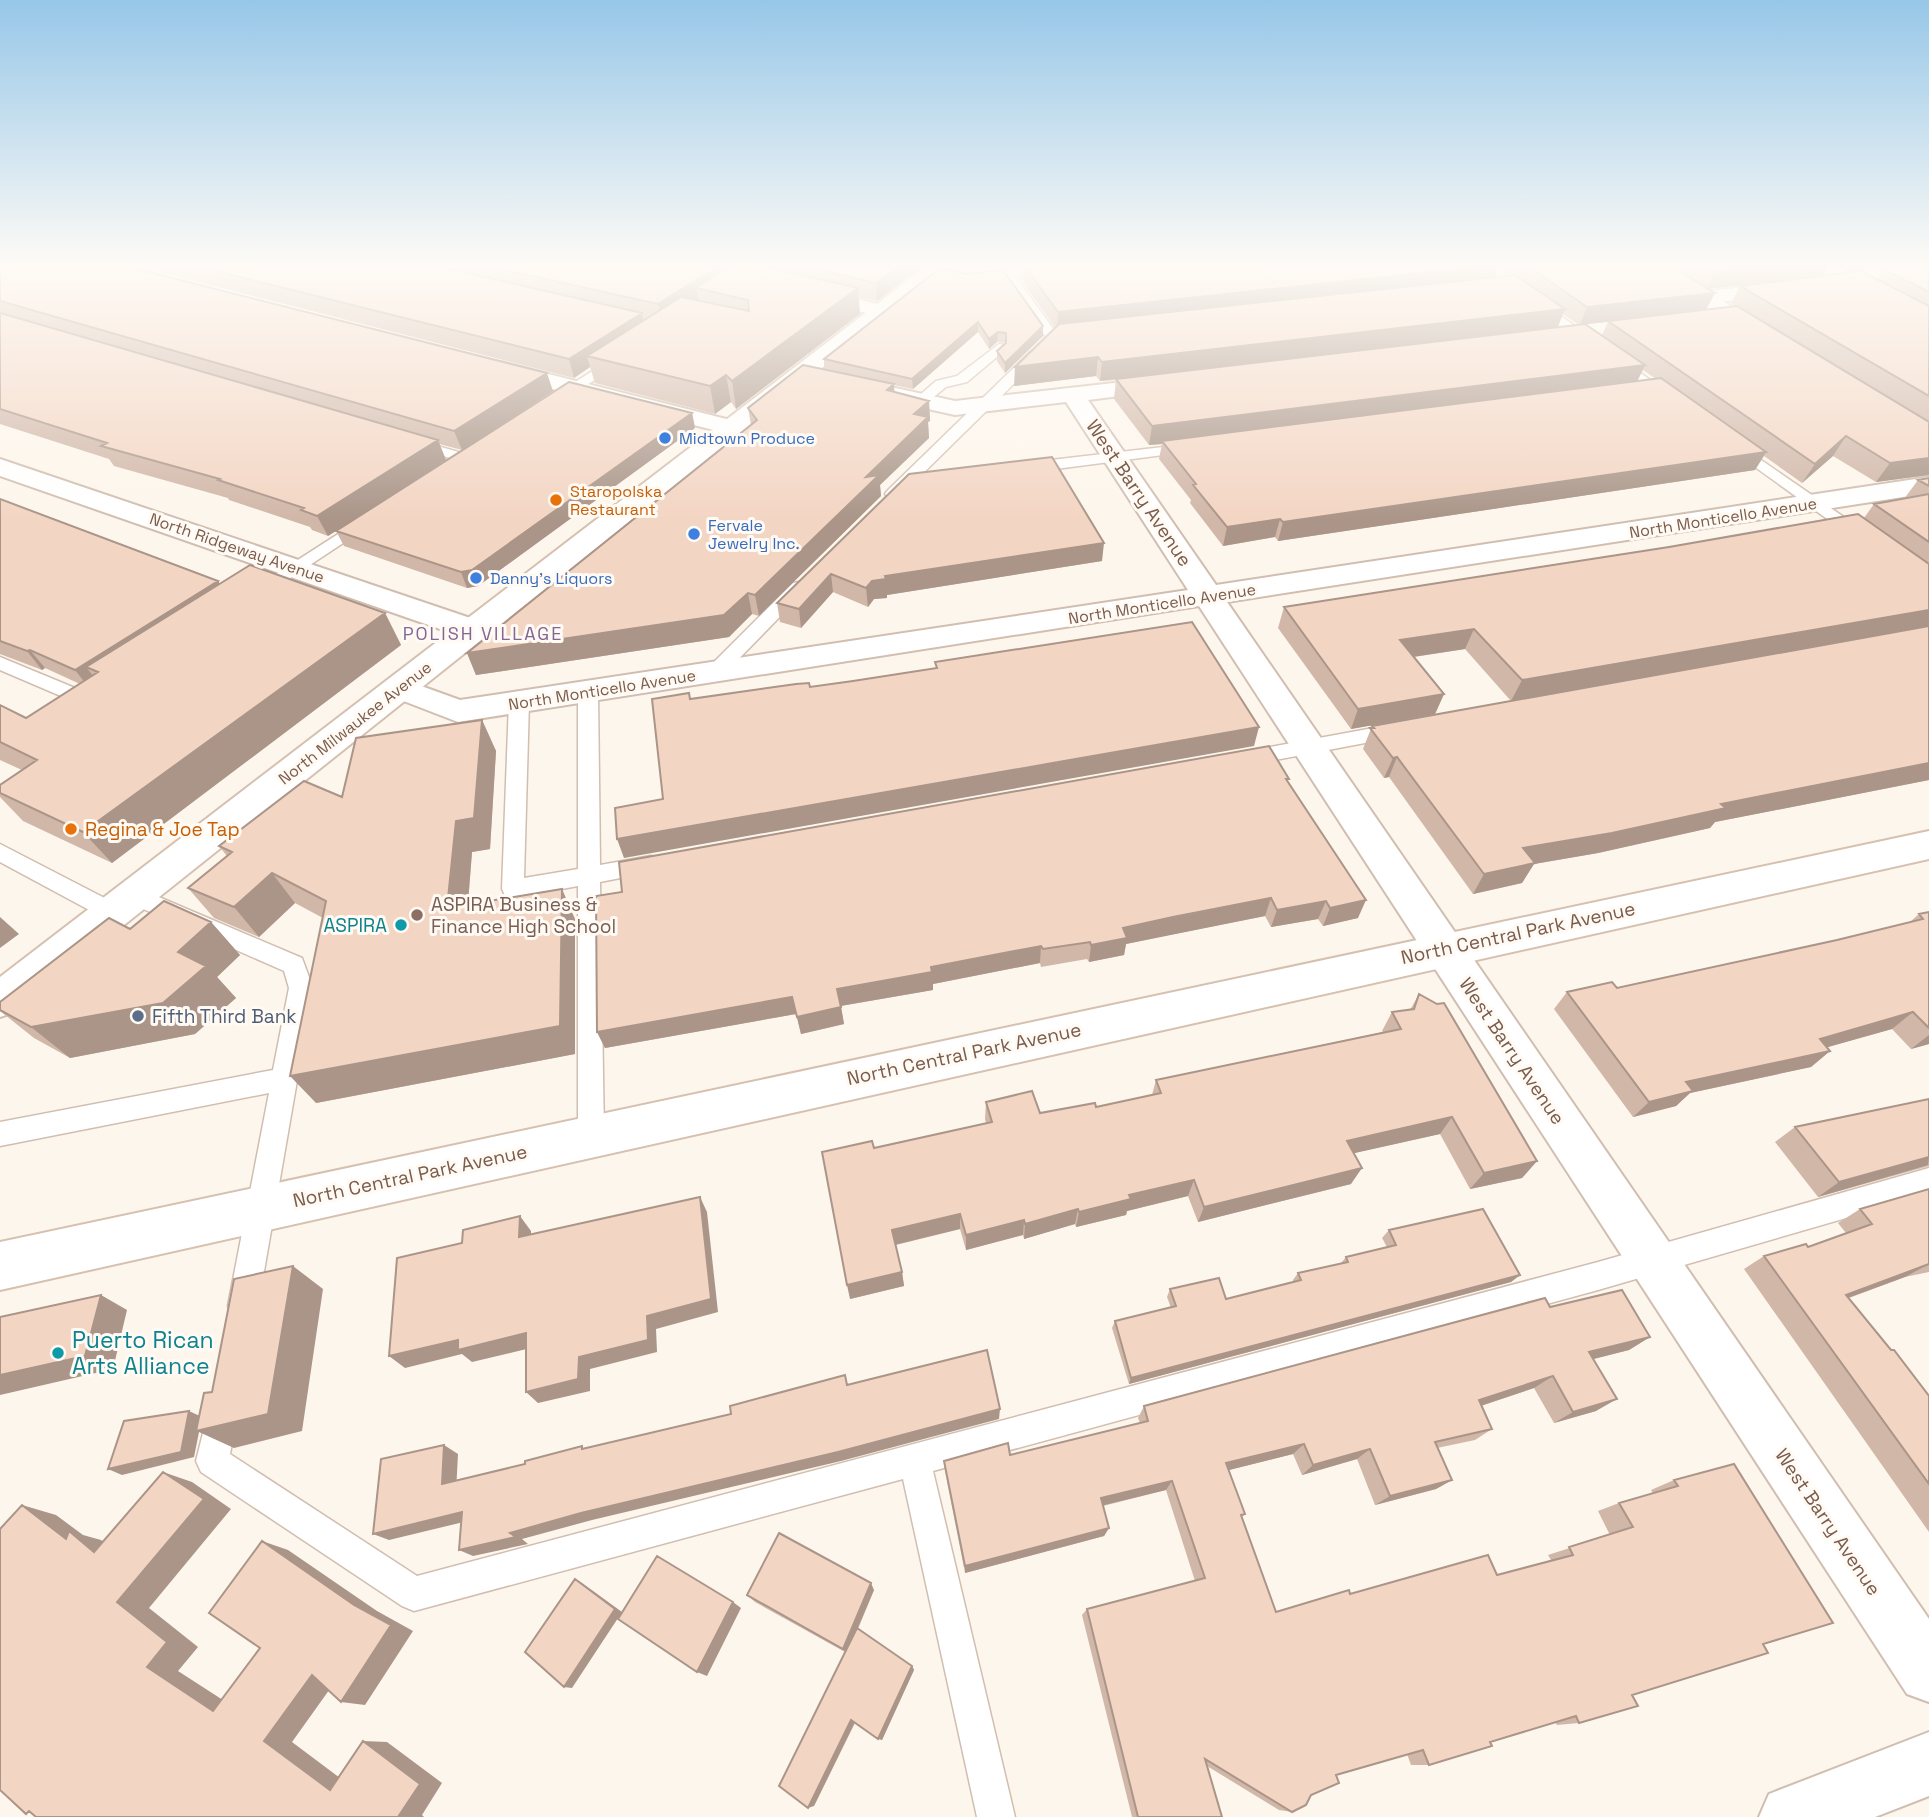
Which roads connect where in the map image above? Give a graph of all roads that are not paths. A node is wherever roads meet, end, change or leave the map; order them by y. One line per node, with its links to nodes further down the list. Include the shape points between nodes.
1 (632, 350): 11 (lane)
2 (833, 350): 7 (street, North Milwaukee Avenue)
3 (997, 350): 15 (lane, via 962,379 942,384)
4 (1045, 350): 17 (lane)
5 (1601, 350): 12 (lane)
6 (480, 364): 11 (street)
7 (802, 374): 8 (street); 19 (street, North Milwaukee Avenue)
8 (830, 381)
9 (1183, 382): 14 (street)
10 (856, 386): 15 (street)
11 (573, 387): 18 (lane); 19 (street)
12 (1656, 389): 13 (lane); 16 (lane)
13 (1628, 392)
14 (1073, 395): 17 (street); 23 (street, West Barry Avenue)
15 (920, 401): 17 (street, via 955,408)
16 (1677, 404)
17 (982, 407): 28 (lane)
18 (539, 410)
19 (733, 428): 38 (street, North Milwaukee Avenue)
20 (1719, 435): 31 (lane)
21 (398, 439): 26 (lane, via 470,455)
22 (1206, 446): 23 (lane)
23 (1115, 457): 25 (lane); 36 (street, West Barry Avenue)
24 (0, 467): 34 (street, North Ridgeway Avenue)
25 (1008, 471)
26 (442, 473)
27 (930, 480): 28 (lane)
28 (904, 484): 30 (lane)
29 (1929, 485): 31 (street, North Monticello Avenue)
30 (885, 503)
31 (1816, 504): 33 (lane); 36 (street, North Monticello Avenue)
32 (385, 509): 34 (lane)
33 (1874, 545)
34 (295, 567): 37 (lane); 38 (street, North Ridgeway Avenue)
35 (807, 579): 40 (lane)
36 (1209, 597): 40 (street, North Monticello Avenue); 46 (street, West Barry Avenue)
37 (241, 602)
38 (474, 630): 42 (street, North Milwaukee Avenue)
39 (0, 663): 41 (lane, via 89,701)
40 (715, 672): 43 (street, North Monticello Avenue)
41 (112, 685)
42 (399, 688): 44 (street, North Monticello Avenue, via 458,711); 52 (street, North Milwaukee Avenue)
43 (588, 692): 44 (street, North Monticello Avenue); 51 (lane)
44 (519, 702): 51 (lane, via 513,889)
45 (1410, 729): 46 (lane)
46 (1308, 747): 47 (lane); 53 (street, West Barry Avenue)
47 (1228, 761)
48 (1929, 845): 53 (street, North Central Park Avenue)
49 (0, 852): 52 (lane)
50 (671, 860): 51 (lane)
51 (589, 875): 57 (lane)
52 (122, 904): 54 (street, North Milwaukee Avenue); 55 (lane, via 294,965 301,988)
53 (1444, 949): 57 (street, North Central Park Avenue); 60 (street, West Barry Avenue)
54 (0, 1000)
55 (284, 1079): 56 (lane); 59 (lane)
56 (0, 1134)
57 (591, 1136): 59 (street, North Central Park Avenue)
58 (1929, 1181): 60 (lane)
59 (262, 1209): 61 (street, North Central Park Avenue); 62 (lane)
60 (1653, 1261): 64 (lane); 65 (street, West Barry Avenue)
61 (0, 1266)
62 (238, 1327)
63 (228, 1381): 64 (lane, via 212,1461 414,1594)
64 (915, 1461): 67 (lane)
65 (1929, 1672)
66 (1929, 1765): 68 (street)
67 (996, 1817)
68 (1792, 1817)

